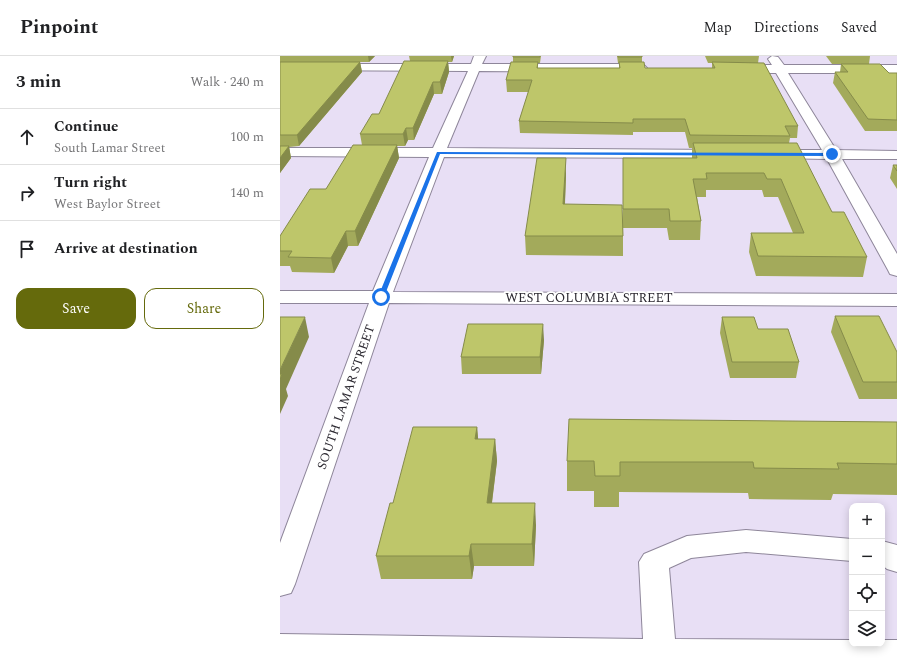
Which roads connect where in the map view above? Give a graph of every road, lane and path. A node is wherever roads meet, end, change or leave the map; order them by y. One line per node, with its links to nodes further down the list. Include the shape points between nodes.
1 (478, 61): 3 (street); 4 (street); 8 (street, SOUTH LAMAR STREET)
2 (776, 62): 5 (street); 6 (street); 11 (street)
3 (280, 67)
4 (655, 68)
5 (725, 68)
6 (897, 69)
7 (280, 152): 8 (street)
8 (438, 153): 9 (street); 15 (street, SOUTH LAMAR STREET)
9 (737, 154)
10 (761, 154): 11 (street)
11 (832, 154): 12 (street); 13 (street)
12 (897, 155)
13 (897, 270)
14 (280, 297): 15 (street, WEST COLUMBIA STREET)
15 (381, 297): 16 (street, WEST COLUMBIA STREET); 20 (street, SOUTH LAMAR STREET)
16 (897, 300)
17 (849, 550): 22 (street, via 746,541 687,547 654,562)
18 (885, 552): 19 (street)
19 (897, 561)
20 (280, 584)
21 (280, 648): 22 (street)
22 (660, 653): 23 (street)
23 (897, 654)

